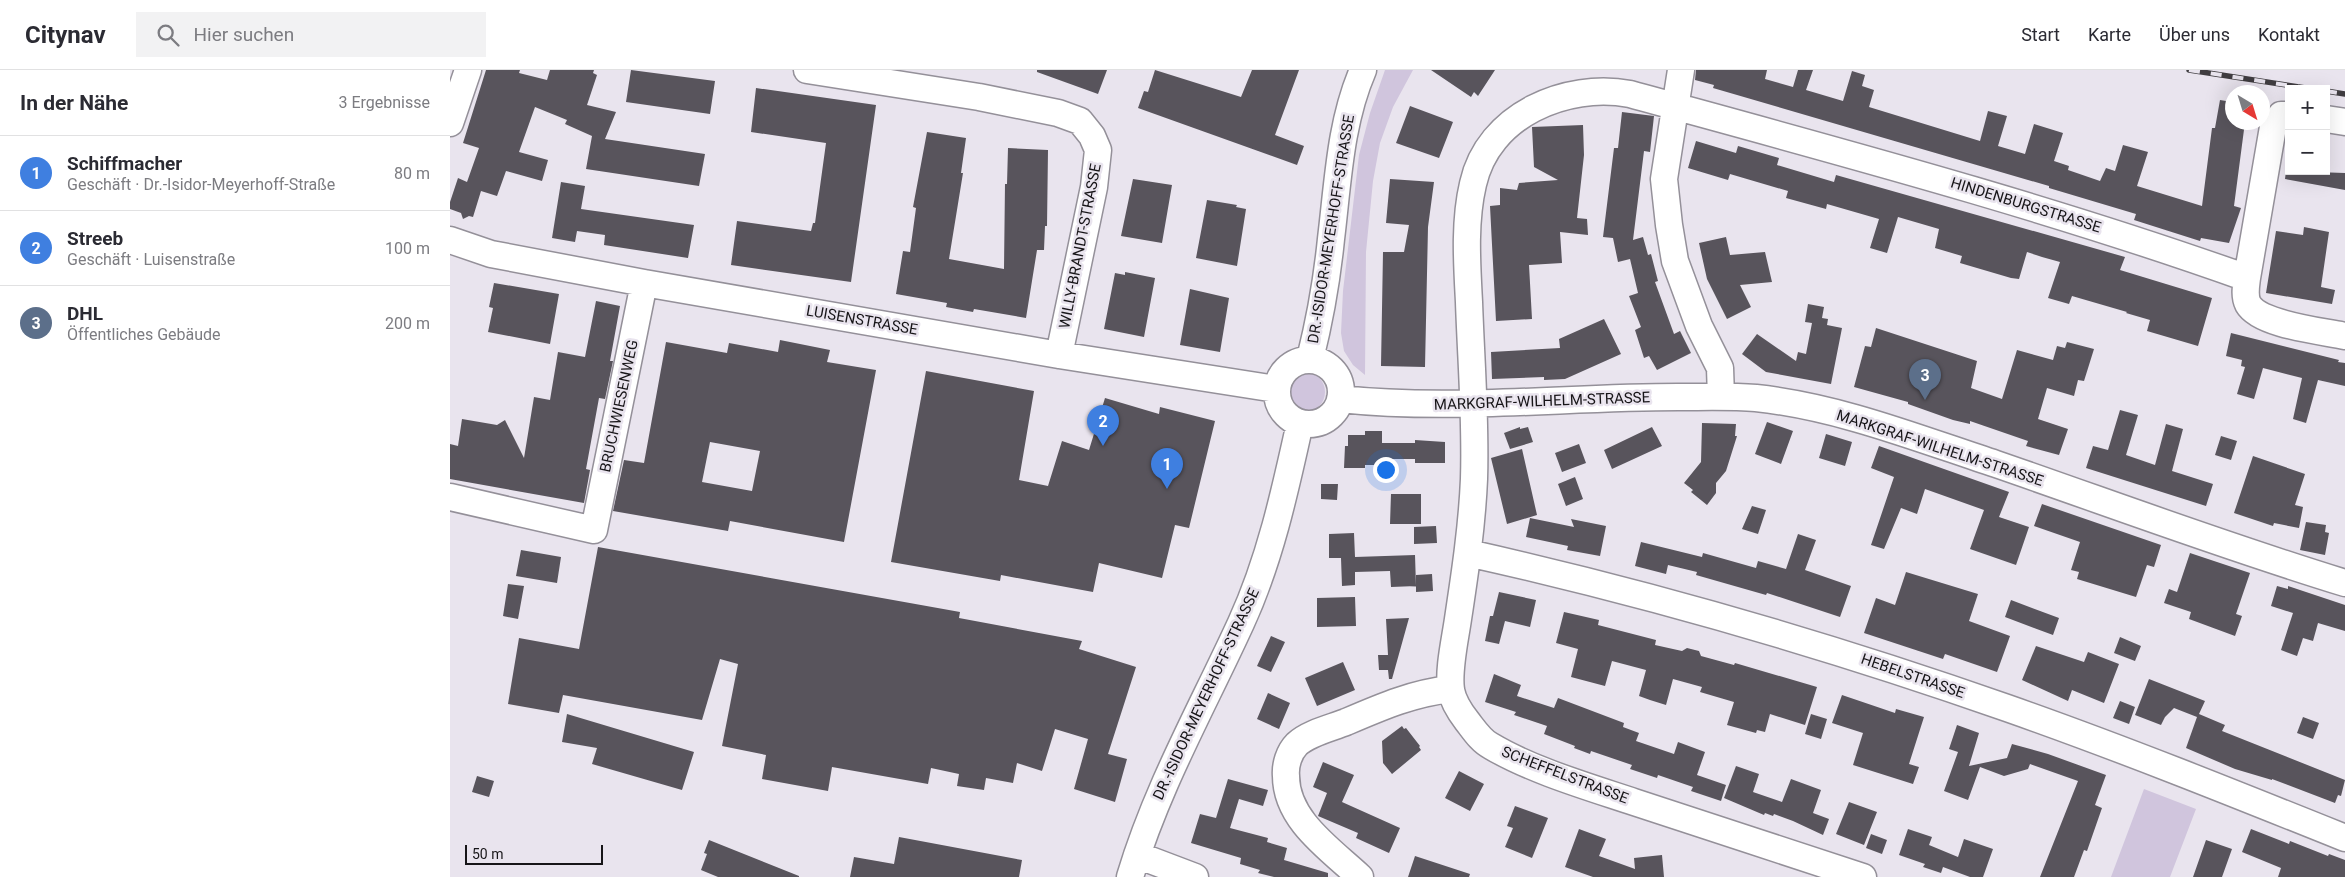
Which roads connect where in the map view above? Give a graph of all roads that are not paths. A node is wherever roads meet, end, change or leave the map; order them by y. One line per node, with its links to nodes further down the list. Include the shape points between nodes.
1 (468, 70): 9 (street)
2 (807, 70): 14 (street, WILLY-BRANDT-STRASSE, via 979,97 1058,113 1080,121 1098,150 1094,188)
3 (1363, 70): 15 (street, DR.-ISIDOR-MEYERHOFF-STRASSE, via 1343,143 1320,319)
4 (1681, 70): 5 (street)
5 (1676, 106): 11 (street, HINDENBURGSTRASSE, via 2139,239); 17 (street, via 1664,179 1668,225 1678,270 1699,326 1720,368); 19 (street, HINDENBURGSTRASSE, via 1618,91 1575,94 1530,109 1506,128 1490,148 1473,184 1468,222)
6 (2285, 116): 11 (street, via 2273,127)
7 (2330, 120): 8 (street)
8 (2345, 122)
9 (450, 123)
10 (450, 240): 12 (street, LUISENSTRASSE, via 491,254)
11 (2247, 278): 13 (street, via 2245,291 2248,303 2256,313)
12 (644, 283): 14 (street, LUISENSTRASSE); 21 (street, BRUCHWIESENWEG, via 594,530)
13 (2345, 336)
14 (1059, 355): 16 (street, LUISENSTRASSE)
15 (1310, 359): 16 (street, DR.-ISIDOR-MEYERHOFF-STRASSE, via 1287,367); 18 (street, DR.-ISIDOR-MEYERHOFF-STRASSE, via 1328,365 1335,372 1341,390)
16 (1276, 389): 20 (street, via 1282,410)
17 (1721, 397): 19 (street, MARKGRAF-WILHELM-STRASSE, via 1633,397); 23 (street, MARKGRAF-WILHELM-STRASSE, via 1755,398 1850,416)
18 (1340, 399): 19 (street, MARKGRAF-WILHELM-STRASSE); 20 (street, via 1337,408 1325,420)
19 (1473, 405): 22 (street, SCHEFFELSTRASSE, via 1474,479)
20 (1300, 423): 26 (street, DR.-ISIDOR-MEYERHOFF-STRASSE, via 1282,506 1242,622 1164,782)
21 (450, 497)
22 (1468, 553): 24 (street, SCHEFFELSTRASSE); 25 (street, HEBELSTRASSE, via 1591,581 1839,652 2007,708)
23 (2345, 583)
24 (1451, 689): 28 (street, via 1399,699 1297,744 1290,754 1286,786 1291,805 1303,823); 29 (street, SCHEFFELSTRASSE, via 1464,718 1489,745 1533,766)
25 (2345, 838)
26 (1133, 866): 27 (street)
27 (1194, 877)
28 (1360, 877)
29 (1863, 877)

